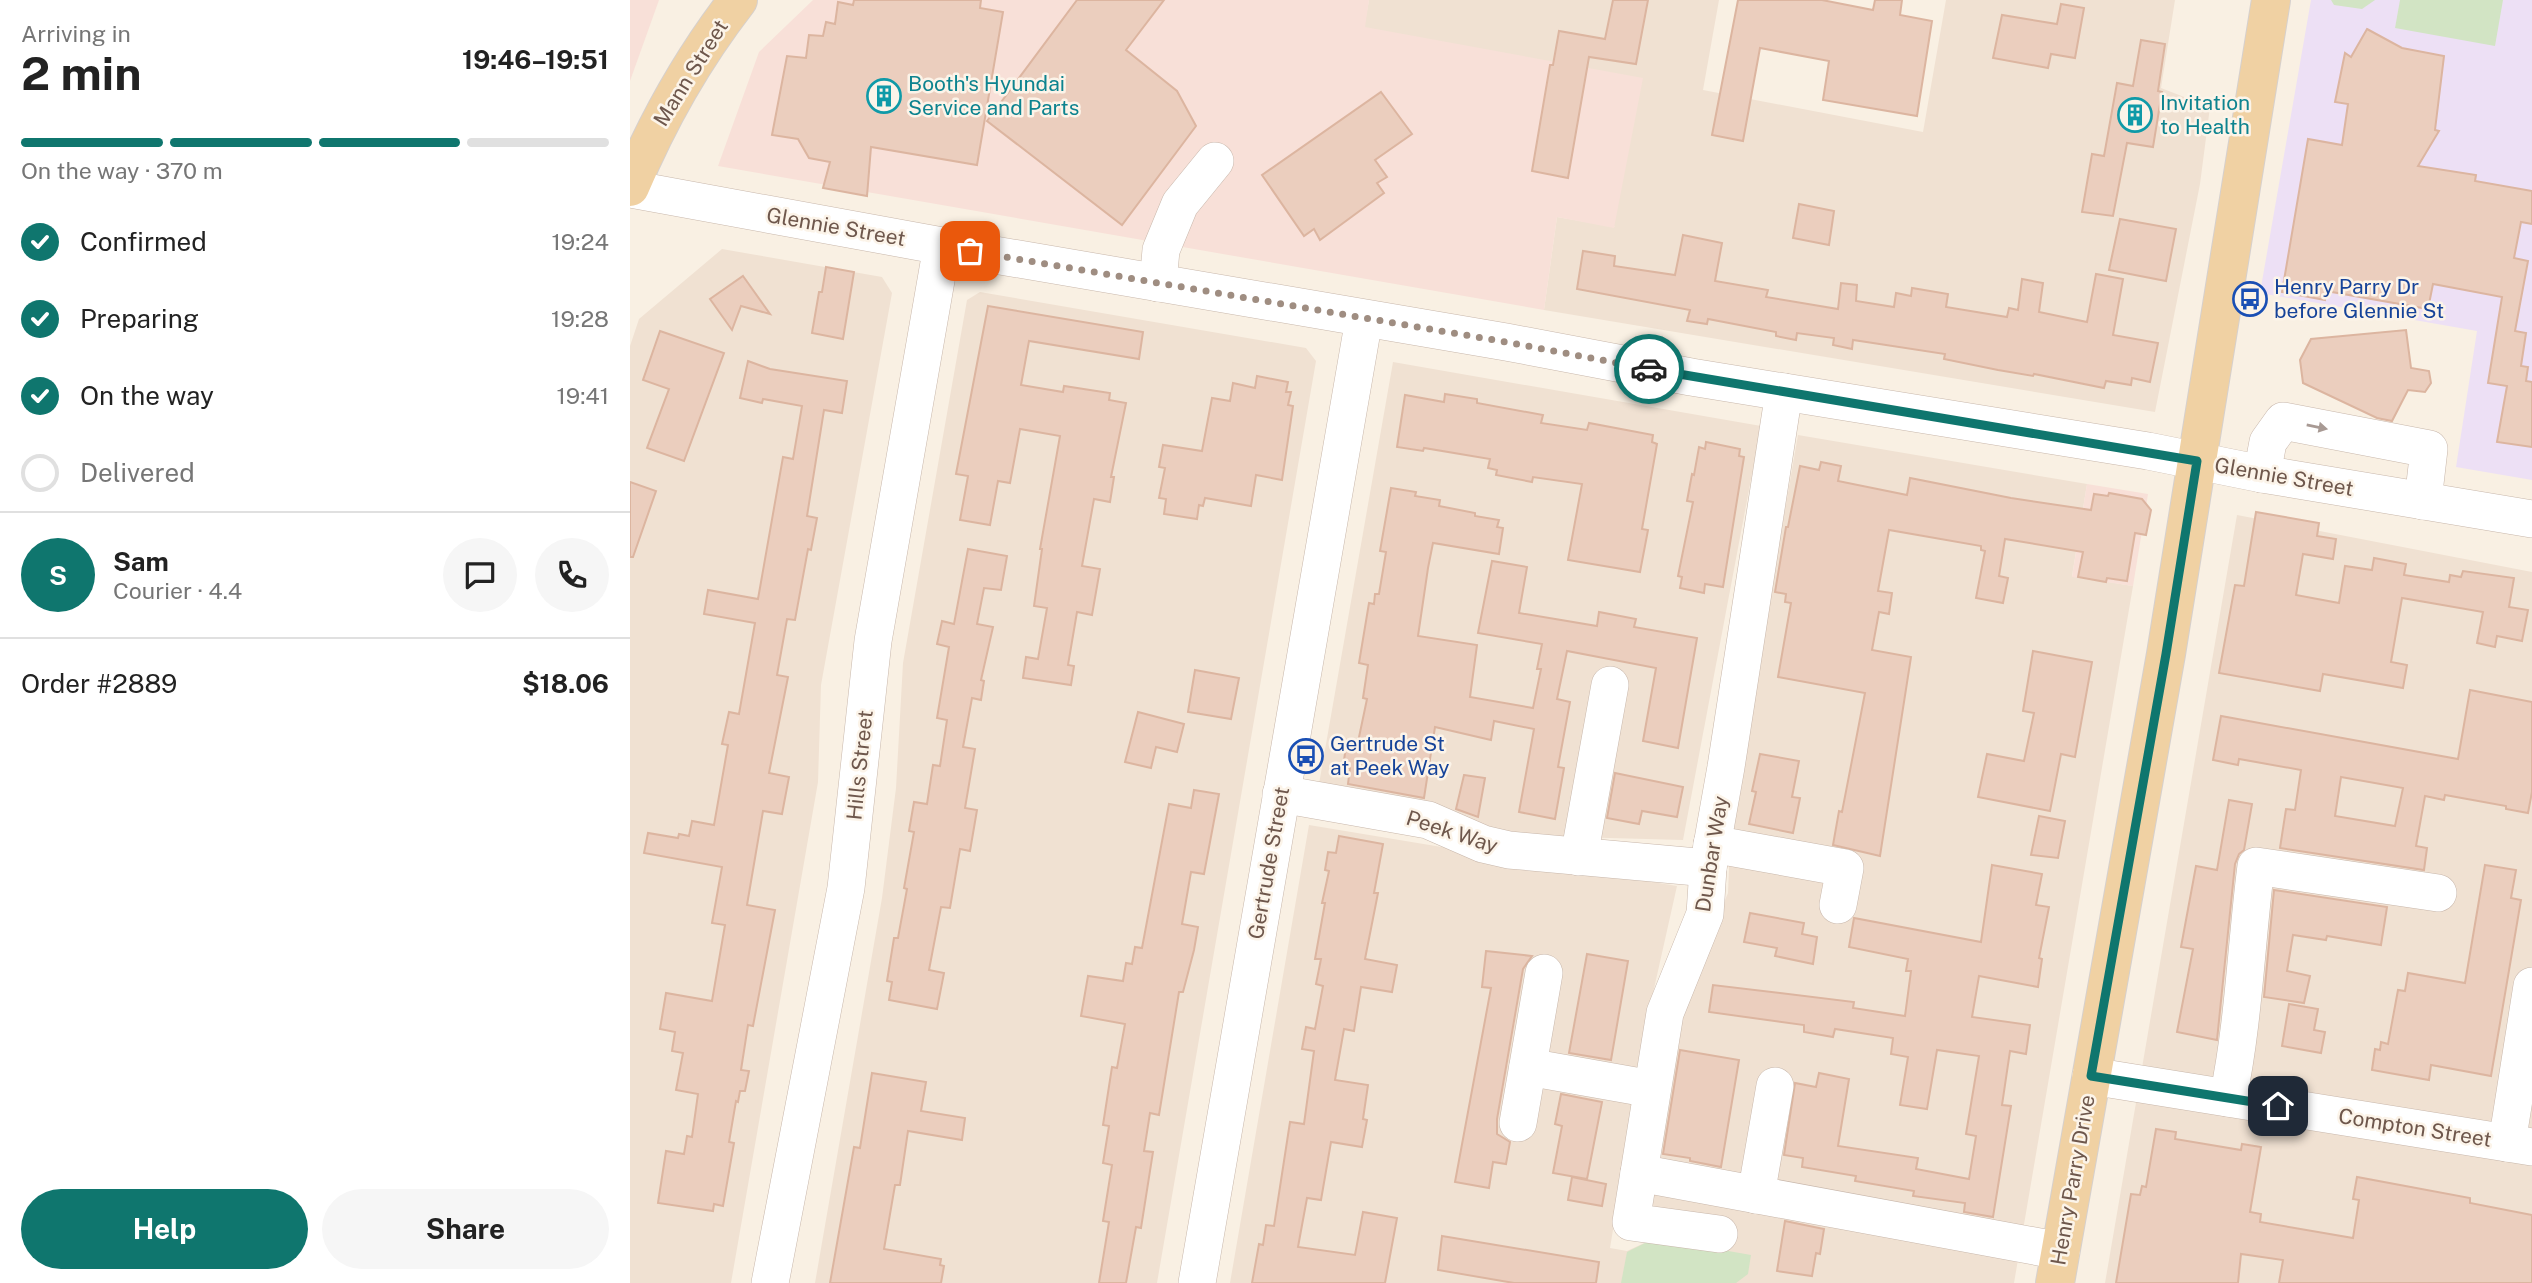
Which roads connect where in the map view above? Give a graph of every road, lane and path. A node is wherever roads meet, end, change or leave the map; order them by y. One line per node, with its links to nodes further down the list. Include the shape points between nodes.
1 (738, 0): 4 (main road, Mann Street, via 680,84)
2 (2271, 0): 9 (main road, Henry Parry Drive)
3 (1215, 162): 6 (street, via 1180,204 1161,250)
4 (630, 188): 5 (street, Glennie Street)
5 (943, 246): 6 (street, Glennie Street); 32 (street, Hills Street, via 873,641 846,888)
6 (1158, 283): 7 (street, Glennie Street)
7 (1364, 319): 8 (street, Glennie Street); 14 (street, Gertrude Street)
8 (1784, 392): 9 (street, Glennie Street); 15 (street, Dunbar Way)
9 (2197, 461): 10 (street, Glennie Street); 22 (main road, Henry Parry Drive)
10 (2262, 474): 11 (street, Glennie Street); 11 (street, one-way to 11, via 2268,442 2283,421 2429,449)
11 (2423, 501): 12 (street, Glennie Street)
12 (2532, 519)
13 (1610, 685): 16 (street)
14 (1280, 794): 16 (street, Peek Way, via 1428,820 1509,850); 33 (street, Gertrude Street)
15 (1710, 856): 16 (street, Peek Way); 18 (street, Peek Way, via 1844,868); 24 (street, Dunbar Way, via 1705,914 1665,1013)
16 (1579, 857)
17 (2438, 893): 25 (street, via 2256,866 2244,1002)
18 (1838, 905)
19 (1544, 973): 21 (street)
20 (2532, 986): 27 (street)
21 (1528, 1068): 24 (street); 26 (street)
22 (2091, 1076): 25 (street, Compton Street); 31 (main road, Henry Parry Drive)
23 (1775, 1086): 29 (street)
24 (1652, 1089): 28 (street, Dunbar Way)
25 (2228, 1098): 27 (street, Compton Street)
26 (1518, 1123)
27 (2519, 1145)
28 (1639, 1173): 29 (street); 30 (street, Dunbar Way, via 1631,1222)
29 (1756, 1195): 31 (street)
30 (1719, 1234)
31 (2058, 1267)
32 (770, 1283)
33 (1197, 1283)

